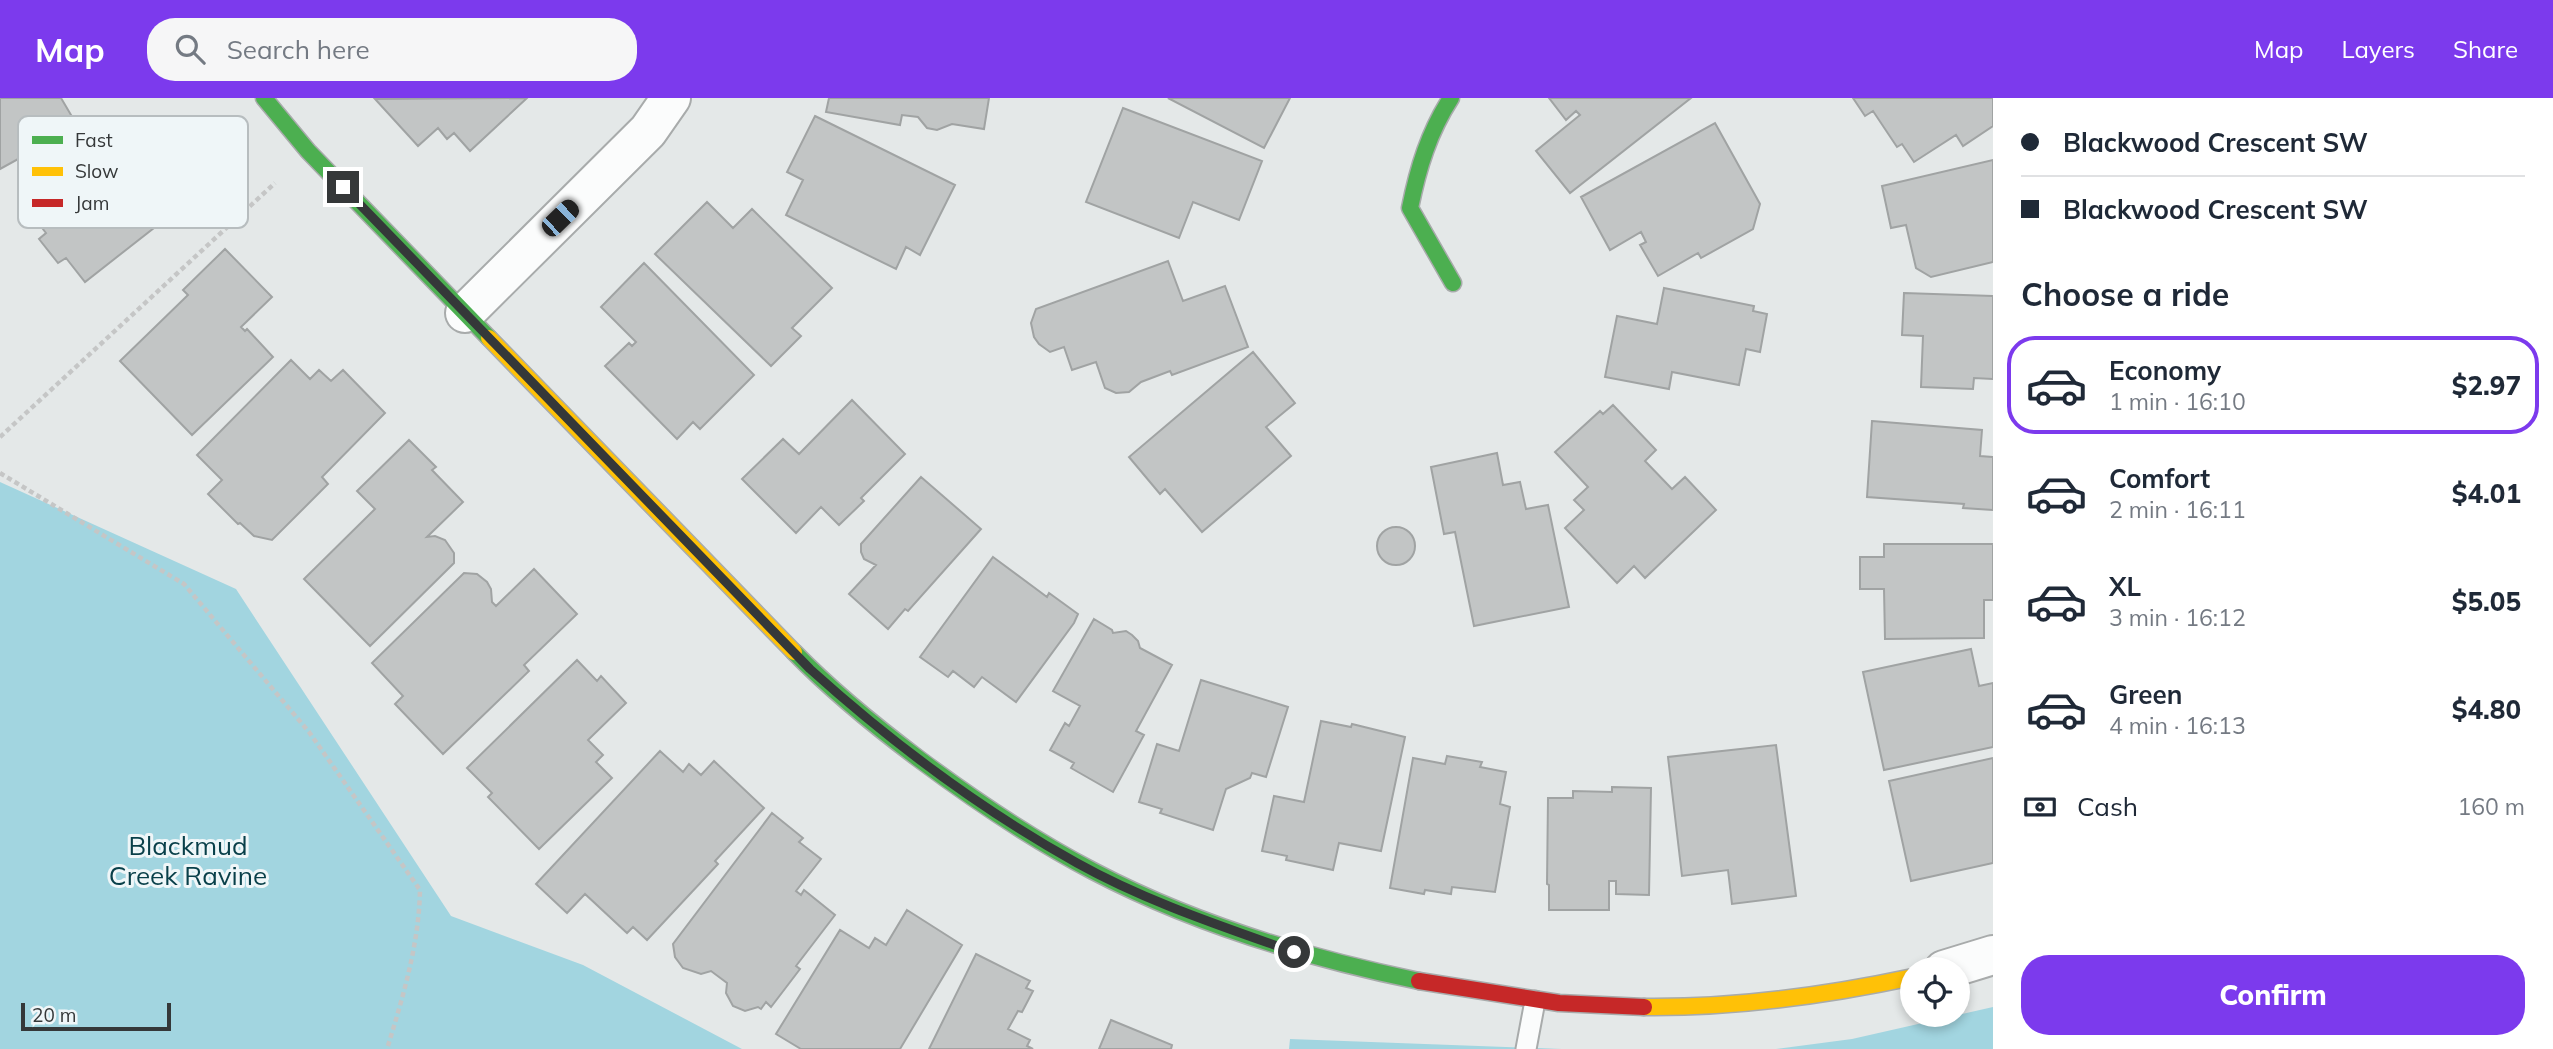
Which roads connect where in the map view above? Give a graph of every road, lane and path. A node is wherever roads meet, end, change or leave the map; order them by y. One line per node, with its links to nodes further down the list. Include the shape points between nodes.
1 (264, 98): 4 (street)
2 (671, 98): 8 (street, via 648,131)
3 (1451, 98): 7 (street, via 1430,131 1410,208)
4 (308, 150): 5 (path); 8 (street)
5 (248, 206)
6 (224, 228): 9 (path)
7 (1453, 283)
8 (465, 313): 14 (street, via 810,669 922,763 1004,818 1079,864 1149,897 1294,952 1410,980)
9 (0, 437)
10 (0, 473): 15 (path, via 184,584 309,732 420,890 404,993)
11 (1993, 956): 12 (street)
12 (1970, 963)
13 (1900, 980): 14 (street, via 1779,1001 1705,1007)
14 (1535, 1001): 16 (lane)
15 (387, 1049)
16 (1527, 1049)

